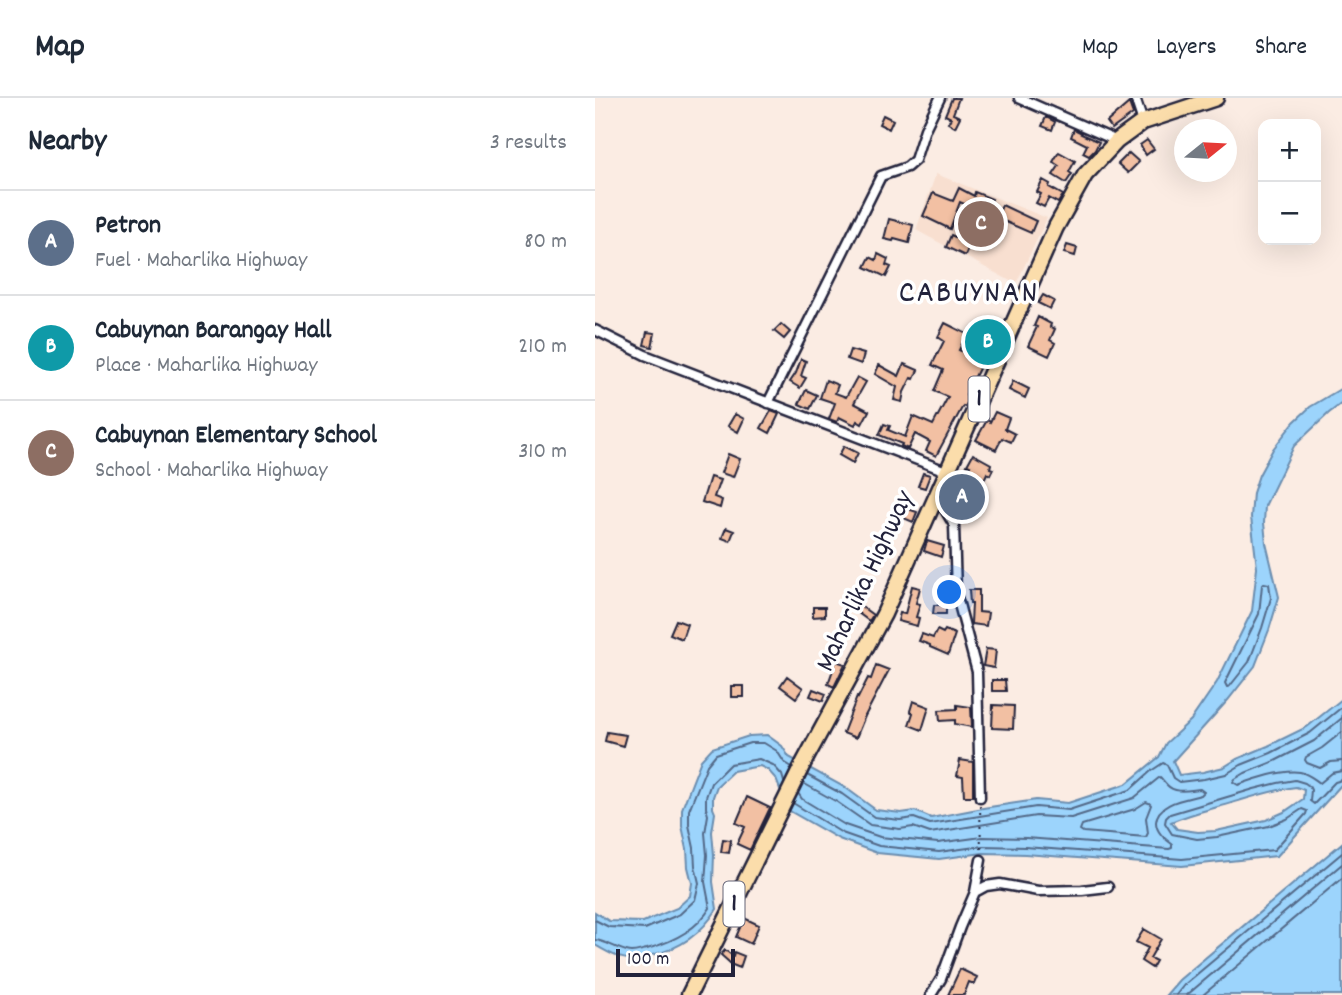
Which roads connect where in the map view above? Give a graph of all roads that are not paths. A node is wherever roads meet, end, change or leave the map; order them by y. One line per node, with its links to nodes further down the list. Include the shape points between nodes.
1 (940, 98): 8 (street, via 915,160 881,176)
2 (1019, 98): 6 (street)
3 (1135, 98): 5 (street)
4 (1216, 98): 5 (highway, Maharlika Highway / 1)
5 (1143, 122): 6 (highway, Maharlika Highway / 1)
6 (1117, 141): 9 (highway, Maharlika Highway / 1, via 1085,175 1056,227)
7 (595, 330): 8 (street, via 645,355)
8 (768, 403): 9 (street)
9 (946, 471): 10 (highway, Maharlika Highway / 1)
10 (936, 494): 11 (street, via 954,525 956,593 977,672); 15 (highway, Maharlika Highway / 1, via 884,614 778,813)
11 (980, 797)
12 (981, 860): 14 (street)
13 (1108, 887): 14 (street, via 1038,891 1000,884)
14 (975, 892): 16 (street)
15 (690, 995)
16 (931, 995)

